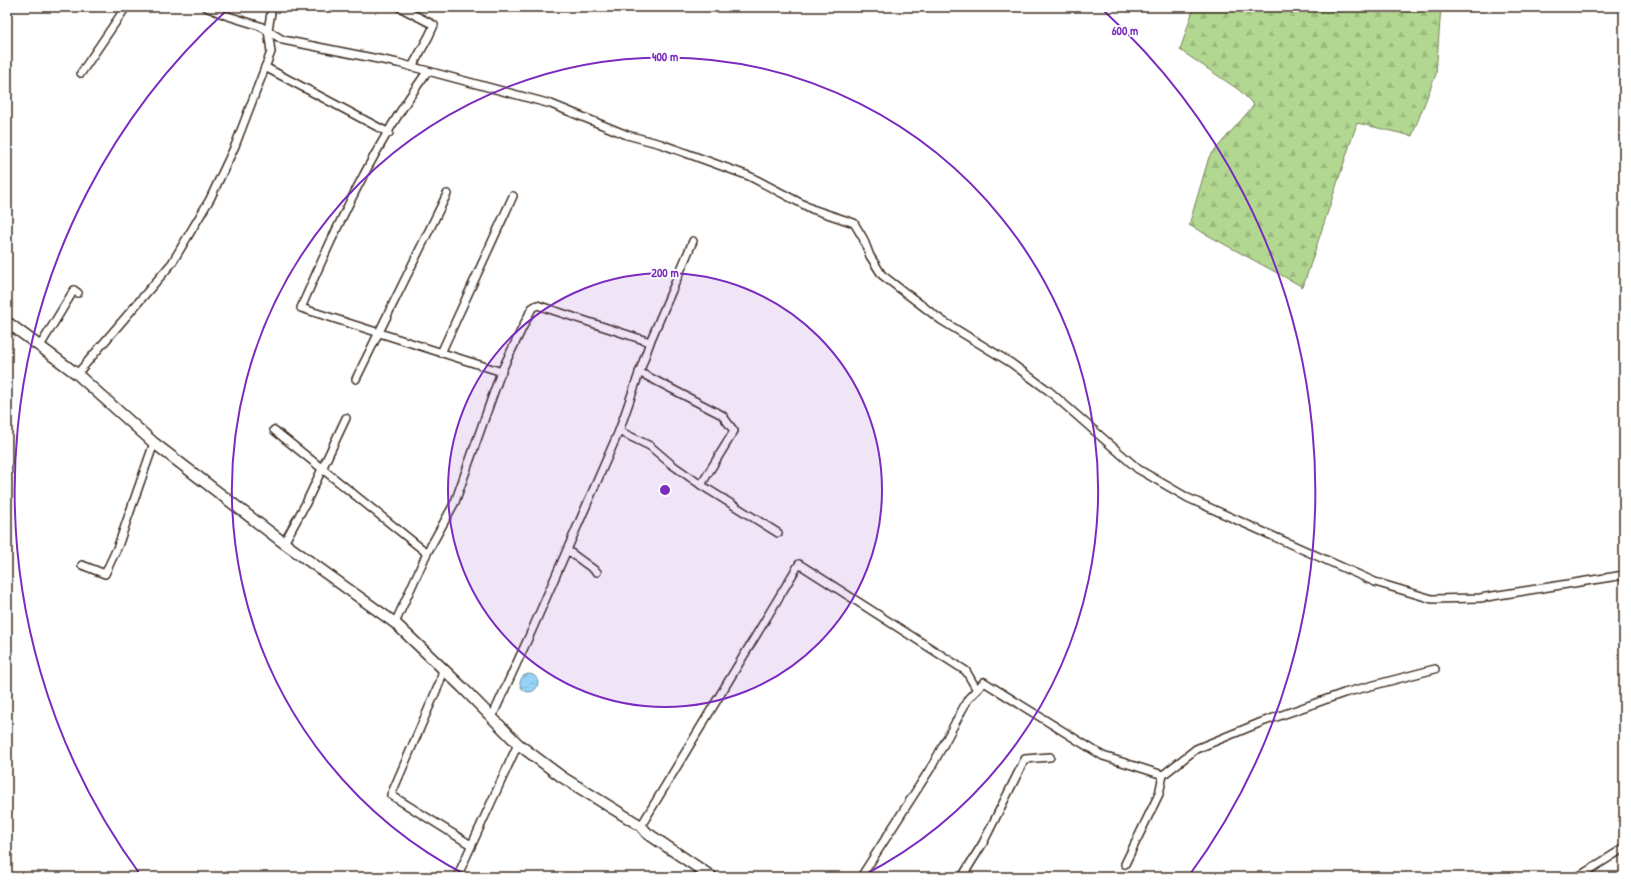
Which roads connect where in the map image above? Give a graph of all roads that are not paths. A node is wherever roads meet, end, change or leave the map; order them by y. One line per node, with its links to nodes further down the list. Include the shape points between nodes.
1 (126, 7): 9 (street)
2 (206, 7): 5 (street)
3 (272, 7): 5 (street)
4 (399, 7): 7 (street, via 434,25)
5 (268, 30): 6 (street, via 271,52); 7 (street, via 283,40)
6 (265, 67): 10 (street); 22 (street, via 226,166 210,199 172,263)
7 (412, 67): 8 (street)
8 (427, 72): 10 (street, via 410,95); 36 (street, via 551,104 627,135 661,144 749,176 812,209 854,223 882,275 941,320 1011,363 1049,391 1138,469 1194,501 1375,582 1432,599 1480,598)
9 (81, 73)
10 (389, 133): 16 (street, via 359,185 301,308)
11 (447, 194): 16 (street)
12 (513, 196): 19 (street)
13 (693, 242): 17 (street)
14 (78, 293): 18 (street, via 74,290)
15 (7, 322): 18 (main road)
16 (380, 333): 19 (street); 23 (street)
17 (650, 342): 20 (street, via 537,305 532,308); 21 (street)
18 (40, 346): 22 (main road)
19 (441, 353): 20 (street)
20 (502, 372): 33 (street, via 456,502)
21 (639, 372): 26 (street); 29 (street, via 722,415 734,431)
22 (76, 374): 27 (main road)
23 (356, 379)
24 (346, 418): 28 (street)
25 (274, 430): 28 (street)
26 (619, 431): 29 (street, via 650,446); 32 (street)
27 (154, 443): 31 (main road); 34 (street, via 118,546 105,574)
28 (323, 468): 31 (street); 33 (street)
29 (702, 485): 30 (street)
30 (778, 533)
31 (284, 543): 37 (main road)
32 (567, 550): 35 (street); 41 (street)
33 (427, 553): 37 (street)
34 (82, 566)
35 (597, 572)
36 (1624, 575)
37 (394, 623): 38 (main road)
38 (443, 668): 41 (main road); 46 (street, via 440,682 391,795)
39 (1435, 669): 44 (street, via 1344,693 1262,722 1196,749)
40 (977, 690): 44 (street, via 984,682 1103,756); 45 (street, via 966,671 799,564); 51 (street, via 968,700 932,766)
41 (492, 717): 42 (main road)
42 (518, 744): 45 (main road, via 562,776); 46 (street)
43 (1050, 757): 52 (street, via 1025,759 983,843)
44 (1163, 775): 48 (street, via 1158,794)
45 (641, 826): 50 (main road, via 647,833)
46 (471, 845): 49 (street)
47 (1624, 848): 53 (street)
48 (1125, 864)
49 (457, 877)
50 (712, 877)
51 (861, 877)
52 (962, 877)
53 (1578, 877)

